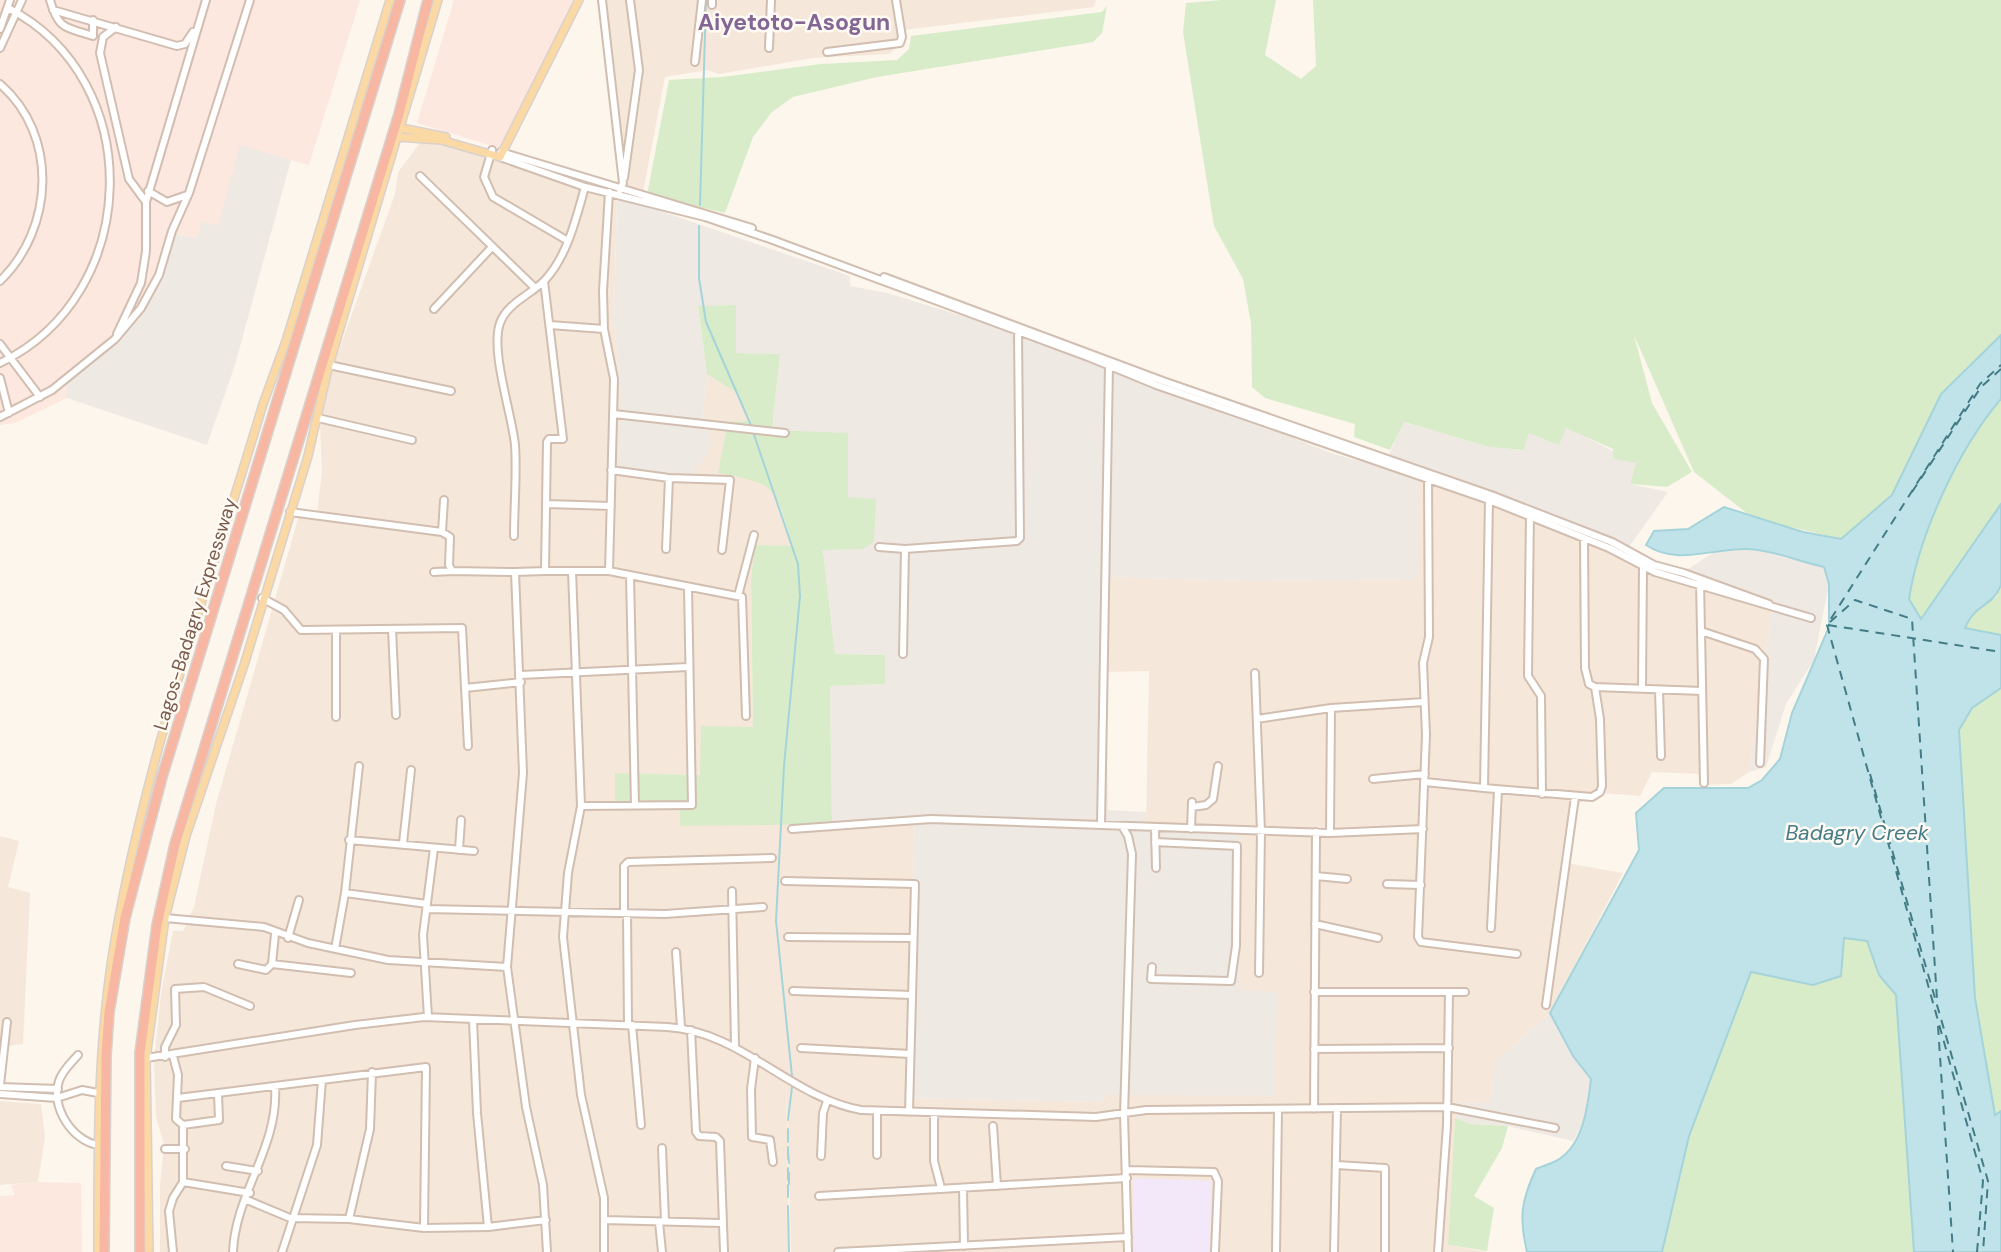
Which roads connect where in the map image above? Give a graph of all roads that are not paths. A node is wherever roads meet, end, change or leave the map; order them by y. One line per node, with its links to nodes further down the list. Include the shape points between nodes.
1 (22, 0): 17 (street)
2 (50, 0): 16 (street)
3 (206, 0): 19 (street)
4 (250, 0): 37 (street)
5 (390, 0): 213 (main road, Lagos-Badagry Expressway, via 146,794 115,941)
6 (400, 0): 231 (highway, Lagos-Badagry Expressway, via 144,839 109,1012)
7 (428, 0): 211 (highway, via 399,114 176,844 147,986)
8 (438, 0): 27 (main road)
9 (579, 0): 30 (main road)
10 (602, 0): 33 (street)
11 (630, 0): 33 (street, via 639,70)
12 (702, 0): 25 (street)
13 (771, 0): 23 (street)
14 (896, 0): 24 (street, via 900,43)
15 (9, 4): 17 (street); 21 (street)
16 (53, 10): 18 (street); 18 (street, via 58,24 93,36)
17 (18, 12): 22 (street); 50 (street, via 59,47 89,90 108,148 111,178 110,207 93,267 52,324)
18 (93, 20): 20 (street)
19 (200, 20): 20 (street, via 187,41 177,46); 36 (street)
20 (116, 27): 38 (street, via 103,37 100,53 129,179)
21 (0, 29)
22 (0, 48)
23 (769, 48)
24 (827, 52)
25 (695, 62)
26 (0, 84): 41 (street, via 36,136 43,179 35,231 23,255)
27 (401, 128): 28 (main road); 29 (main road)
28 (397, 137): 29 (main road, via 441,140); 53 (main road)
29 (491, 152): 30 (main road); 39 (street, via 484,177 493,197)
30 (500, 154): 32 (street)
31 (420, 176): 40 (street)
32 (582, 183): 34 (street); 39 (street)
33 (623, 183): 35 (street)
34 (610, 190): 35 (street); 46 (street); 47 (street, via 736,227)
35 (620, 190): 52 (street, via 727,219)
36 (148, 191): 37 (street, via 167,201); 38 (street)
37 (189, 192): 48 (street, via 159,275 141,308)
38 (146, 202): 48 (street, via 145,265)
39 (568, 241): 42 (street)
40 (492, 247): 43 (street); 44 (street)
41 (0, 281)
42 (544, 281): 43 (street); 45 (street)
43 (533, 286): 74 (street, via 505,314 498,332 515,445)
44 (434, 309)
45 (550, 325): 46 (street); 68 (street, via 563,439 547,442)
46 (604, 329): 58 (street, via 614,379)
47 (1018, 332): 52 (street); 78 (street, via 1019,540)
48 (115, 339): 56 (street)
49 (0, 344): 50 (street)
50 (8, 359): 51 (street); 56 (street)
51 (0, 363)
52 (1110, 363): 64 (street); 130 (street)
53 (329, 365): 55 (street); 60 (main road)
54 (0, 378): 57 (street)
55 (451, 391)
56 (40, 397): 57 (street)
57 (9, 413): 59 (street)
58 (614, 414): 61 (street); 63 (street)
59 (0, 417)
60 (318, 418): 62 (street); 70 (main road)
61 (785, 433)
62 (412, 439)
63 (611, 470): 65 (street); 69 (street)
64 (1429, 477): 67 (street); 71 (street); 107 (street, via 1429,642 1423,663)
65 (669, 478): 77 (street); 79 (street, via 730,480)
66 (444, 500): 72 (street)
67 (1489, 500): 71 (street); 123 (street)
68 (547, 505): 69 (street); 83 (street)
69 (611, 506): 84 (street)
70 (290, 512): 72 (street); 91 (main road)
71 (1530, 513): 75 (street); 88 (street, via 1612,542 1654,565); 125 (street, via 1528,676 1541,696)
72 (442, 532): 82 (street, via 450,537)
73 (754, 535): 90 (street)
74 (514, 536)
75 (1584, 538): 80 (street); 102 (street, via 1585,668 1589,684)
76 (879, 547): 78 (street)
77 (666, 549)
78 (905, 549): 96 (street)
79 (723, 550)
80 (1643, 566): 88 (street); 103 (street)
81 (572, 570): 83 (street); 84 (street); 99 (street)
82 (452, 571): 85 (street); 86 (street)
83 (545, 571): 86 (street)
84 (609, 571): 87 (street)
85 (434, 572)
86 (515, 572): 101 (street)
87 (630, 575): 89 (street); 98 (street)
88 (1700, 581): 92 (street, via 1750,602); 95 (street)
89 (688, 587): 90 (street); 97 (street)
90 (738, 596): 110 (street, via 743,600)
91 (262, 598): 94 (street, via 284,610 300,630); 163 (main road)
92 (1811, 618)
93 (391, 629): 94 (street); 104 (street, via 462,628); 109 (street)
94 (336, 630): 111 (street)
95 (1701, 631): 106 (street); 115 (street, via 1755,649 1764,659)
96 (903, 654)
97 (688, 667): 98 (street); 128 (street, via 692,806)
98 (632, 668): 99 (street); 128 (street)
99 (577, 671): 101 (street); 127 (street)
100 (1255, 673): 112 (street)
101 (521, 678): 104 (street); 160 (street, via 523,773)
102 (1595, 687): 103 (street); 126 (street, via 1601,719 1602,786 1592,797)
103 (1642, 687): 105 (street)
104 (465, 688): 113 (street)
105 (1660, 690): 106 (street); 114 (street)
106 (1702, 691): 122 (street)
107 (1424, 702): 108 (street); 119 (street)
108 (1331, 708): 112 (street); 139 (street)
109 (396, 715)
110 (746, 716)
111 (336, 717)
112 (1257, 719): 137 (street)
113 (468, 747)
114 (1661, 756)
115 (1760, 763)
116 (359, 766): 140 (street)
117 (1218, 766): 134 (street, via 1213,799 1206,805 1192,804)
118 (411, 770): 142 (street)
119 (1425, 774): 120 (street); 121 (street)
120 (1373, 779)
121 (1425, 782): 123 (street); 135 (street)
122 (1704, 783)
123 (1484, 788): 124 (street)
124 (1498, 790): 125 (street); 165 (street)
125 (1542, 794): 126 (street)
126 (1574, 797): 186 (street)
127 (581, 806): 128 (street); 161 (street)
128 (635, 806)
129 (461, 820): 145 (street)
130 (1101, 825): 131 (street); 133 (street, via 916,819)
131 (1122, 826): 132 (street); 226 (street, via 1132,853)
132 (1156, 828): 134 (street); 141 (street)
133 (792, 829)
134 (1192, 829): 136 (street)
135 (1423, 829): 139 (street); 153 (street)
136 (1235, 830): 137 (street); 143 (street)
137 (1261, 831): 138 (street); 180 (street)
138 (1316, 832): 139 (street); 149 (street)
139 (1331, 833)
140 (349, 841): 142 (street); 155 (street)
141 (1155, 842): 143 (street); 148 (street)
142 (403, 843): 144 (street)
143 (1235, 844): 178 (street, via 1233,979 1151,979)
144 (434, 848): 145 (street); 157 (street)
145 (459, 850): 146 (street)
146 (474, 851)
147 (772, 858): 162 (street, via 628,862 624,866)
148 (1156, 867)
149 (1316, 876): 150 (street); 164 (street)
150 (1347, 879)
151 (785, 881): 170 (street, via 914,882)
152 (1387, 884): 153 (street)
153 (1420, 885): 173 (street, via 1421,942)
154 (732, 891): 159 (street)
155 (345, 893): 157 (street); 171 (street)
156 (299, 900): 169 (street)
157 (427, 907): 160 (street); 174 (street)
158 (763, 907): 159 (street)
159 (732, 909): 162 (street); 196 (street)
160 (510, 911): 161 (street); 177 (street)
161 (565, 911): 162 (street); 192 (street, via 564,949)
162 (626, 913): 193 (street)
163 (165, 918): 166 (street, via 264,927); 204 (main road)
164 (1315, 924): 168 (street); 182 (street)
165 (1491, 928)
166 (275, 934): 169 (street); 176 (street)
167 (788, 937): 170 (street)
168 (1378, 937)
169 (288, 938): 171 (street)
170 (913, 938): 185 (street)
171 (335, 949): 174 (street, via 388,960)
172 (677, 952): 194 (street)
173 (1517, 954)
174 (425, 961): 177 (street); 188 (street)
175 (238, 964): 176 (street, via 267,970)
176 (272, 964): 179 (street)
177 (508, 967): 191 (street)
178 (1152, 967)
179 (351, 973)
180 (1259, 973)
181 (793, 991): 185 (street)
182 (1314, 992): 183 (street); 199 (street)
183 (1449, 992): 184 (street); 198 (street)
184 (1465, 992)
185 (912, 995): 200 (street)
186 (1546, 1004)
187 (250, 1006): 202 (street, via 204,987 175,989 176,1025)
188 (428, 1017): 189 (street); 203 (street)
189 (473, 1020): 191 (street); 257 (street)
190 (7, 1022): 208 (street)
191 (516, 1023): 192 (street); 253 (street)
192 (573, 1024): 193 (street); 254 (street, via 581,1095)
193 (630, 1025): 194 (street); 228 (street)
194 (681, 1027): 195 (street)
195 (691, 1030): 196 (street); 256 (street, via 696,1132 720,1141)
196 (735, 1046): 205 (street)
197 (801, 1048): 200 (street)
198 (1449, 1048): 199 (street); 219 (street)
199 (1314, 1049): 221 (street)
200 (910, 1054): 224 (street)
201 (78, 1055): 210 (street)
202 (165, 1056): 203 (street); 204 (street)
203 (173, 1056): 217 (street, via 178,1068)
204 (146, 1058): 235 (main road)
205 (755, 1058): 218 (street); 238 (street, via 752,1137 770,1140)
206 (372, 1072): 207 (street); 252 (street, via 370,1129); 258 (street, via 426,1068)
207 (322, 1080): 209 (street); 251 (street, via 317,1145)
208 (0, 1086): 210 (street)
209 (275, 1087): 215 (street); 242 (street, via 274,1121)
210 (57, 1089): 212 (street); 216 (street)
211 (140, 1090): 235 (highway); 263 (highway)
212 (67, 1092): 213 (street); 216 (street)
213 (98, 1093): 231 (main road, Lagos-Badagry Expressway)
214 (0, 1094): 216 (street)
215 (218, 1094): 217 (street); 227 (street, via 219,1120)
216 (57, 1098): 231 (street, via 75,1133)
217 (177, 1098): 227 (street, via 176,1119)
218 (827, 1101): 223 (street); 237 (street)
219 (1447, 1107): 220 (street); 230 (street); 279 (street)
220 (1337, 1108): 221 (street); 239 (street)
221 (1314, 1109): 222 (street)
222 (1278, 1110): 226 (street, via 1146,1110); 276 (street)
223 (877, 1112): 224 (street); 236 (street)
224 (909, 1112): 225 (street)
225 (934, 1113): 226 (street); 246 (street, via 934,1161)
226 (1124, 1115): 241 (street)
227 (183, 1125): 234 (street)
228 (640, 1125)
229 (993, 1126): 245 (street)
230 (1555, 1128)
231 (100, 1147): 261 (main road, Lagos-Badagry Expressway); 262 (highway, Lagos-Badagry Expressway)
232 (662, 1148): 255 (street)
233 (165, 1149): 234 (street)
234 (185, 1149): 244 (street)
235 (146, 1154): 264 (main road)
236 (877, 1155)
237 (821, 1156)
238 (773, 1162)
239 (1337, 1165): 277 (street); 278 (street, via 1385,1168)
240 (226, 1166): 242 (street)
241 (1127, 1170): 243 (street); 275 (street, via 1214,1172 1218,1181)
242 (258, 1171): 248 (street)
243 (1127, 1178): 245 (street); 259 (street)
244 (183, 1182): 248 (street); 266 (street, via 170,1205)
245 (997, 1186): 247 (street)
246 (941, 1188): 247 (street); 249 (street)
247 (962, 1188): 260 (street)
248 (250, 1192): 250 (street)
249 (819, 1196)
250 (247, 1200): 251 (street); 267 (street, via 236,1226)
251 (290, 1218): 252 (street); 268 (street)
252 (349, 1219): 258 (street)
253 (546, 1220): 257 (street); 269 (street)
254 (605, 1220): 255 (street); 270 (street)
255 (662, 1222): 256 (street); 271 (street)
256 (721, 1223): 272 (street)
257 (488, 1227): 258 (street)
258 (424, 1228)
259 (1128, 1237): 260 (street); 274 (street)
260 (964, 1246): 273 (street)
261 (98, 1252)
262 (104, 1252)
263 (140, 1252)
264 (149, 1252)
265 (165, 1252): 266 (street)
266 (173, 1252)
267 (233, 1252)
268 (282, 1252)
269 (547, 1252)
270 (604, 1252)
271 (662, 1252)
272 (724, 1252)
273 (838, 1252)
274 (1128, 1252)
275 (1214, 1252)
276 (1276, 1252)
277 (1334, 1252)
278 (1385, 1252)
279 (1438, 1252)

